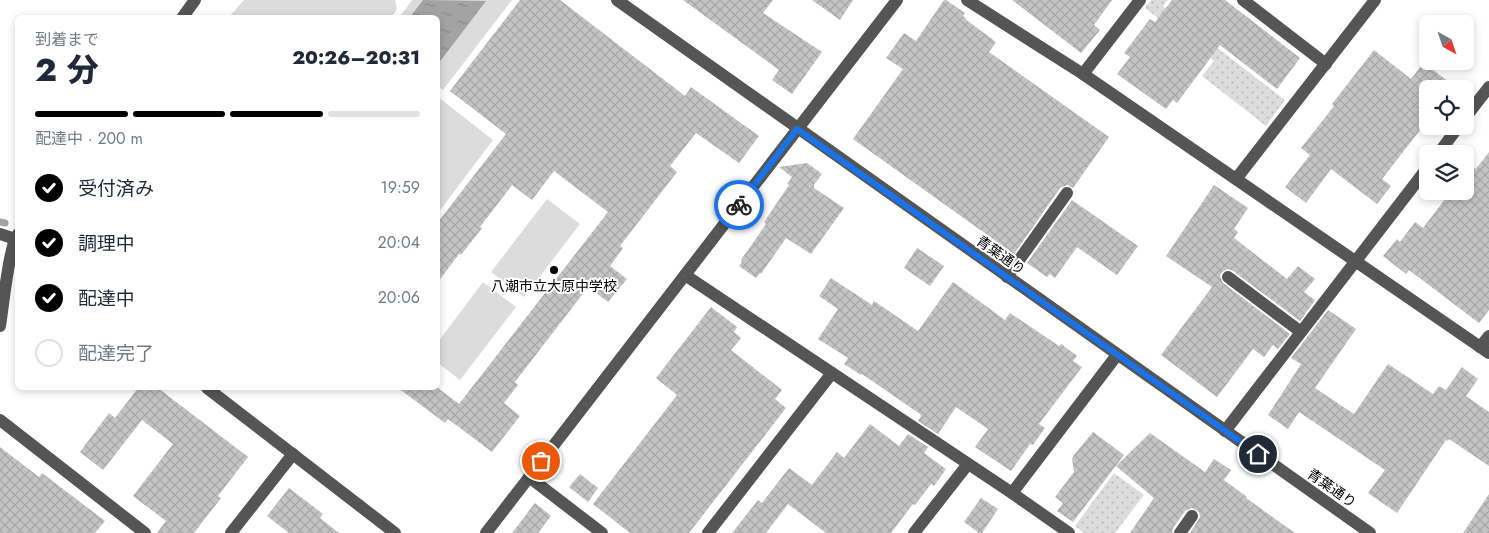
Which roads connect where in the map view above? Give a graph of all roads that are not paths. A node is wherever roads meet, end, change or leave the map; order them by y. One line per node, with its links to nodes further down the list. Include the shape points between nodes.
1 (195, 0): 8 (street)
2 (616, 0): 13 (street, 青葉通り)
3 (897, 0): 13 (street)
4 (967, 0): 10 (street)
5 (1140, 0): 10 (street)
6 (1243, 0): 9 (street)
7 (1368, 3): 9 (street)
8 (184, 15)
9 (1326, 64): 14 (street)
10 (1083, 74): 14 (street)
11 (1489, 87): 12 (street)
12 (1474, 106)
13 (797, 129): 21 (street); 22 (street, 青葉通り)
14 (1236, 179): 20 (street)
15 (1419, 179): 20 (street)
16 (1067, 193): 22 (street)
17 (0, 234): 18 (street)
18 (15, 237)
19 (15, 243): 24 (street)
20 (1356, 261): 25 (street); 27 (street)
21 (685, 275): 29 (street); 35 (street)
22 (1007, 277): 28 (street, 青葉通り)
23 (1228, 277): 25 (street)
24 (0, 326)
25 (1301, 332): 32 (street)
26 (1489, 336): 27 (street)
27 (1485, 350)
28 (1118, 355): 32 (street, 青葉通り); 36 (street)
29 (832, 373): 34 (street); 43 (street)
30 (210, 390): 33 (street)
31 (0, 420): 38 (street)
32 (1226, 431): 47 (street, 青葉通り)
33 (292, 454): 39 (street); 40 (street)
34 (968, 464): 36 (street); 44 (street)
35 (529, 477): 41 (street); 42 (street)
36 (1012, 493): 45 (street)
37 (1192, 516): 46 (street)
38 (145, 533)
39 (230, 533)
40 (395, 533)
41 (486, 533)
42 (602, 533)
43 (708, 533)
44 (914, 533)
45 (1069, 533)
46 (1180, 533)
47 (1370, 533)

